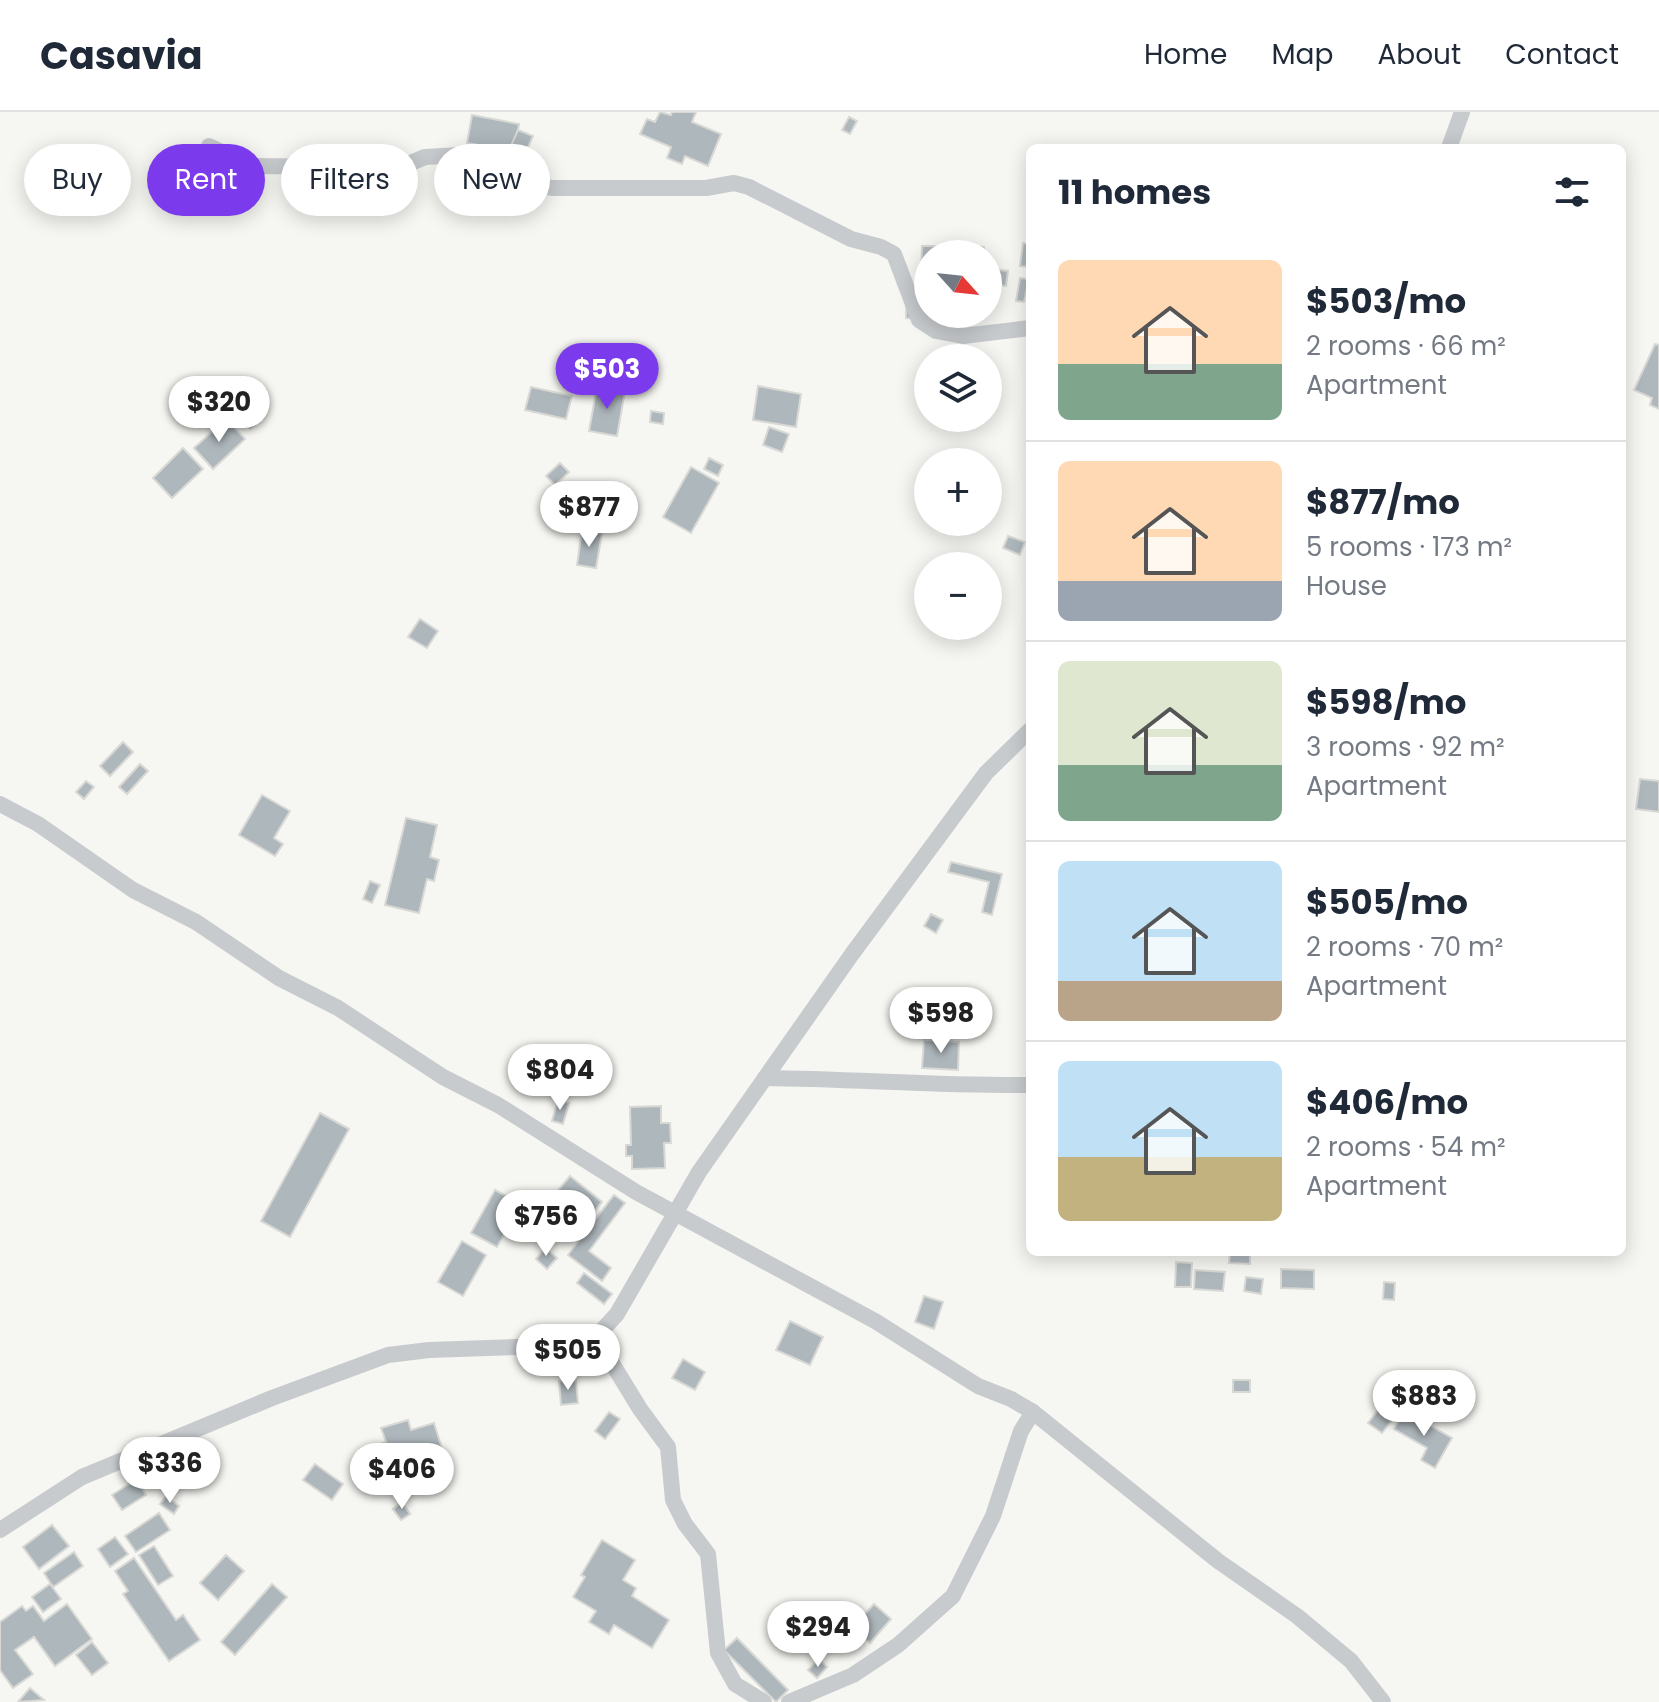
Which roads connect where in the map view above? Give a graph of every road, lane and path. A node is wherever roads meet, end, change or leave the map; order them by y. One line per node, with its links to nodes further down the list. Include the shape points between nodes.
1 (1462, 112): 2 (street)
2 (1450, 144)
3 (265, 166): 4 (street, via 389,172 425,157 459,155 487,160 502,178 552,188 706,188 734,183 894,254 919,320 936,331 963,336)
4 (1026, 328)
5 (1026, 734): 7 (street, via 986,773)
6 (0, 804): 9 (street, via 443,1077)
7 (765, 1078): 8 (street); 9 (street)
8 (1026, 1085)
9 (675, 1211): 10 (street, via 617,1314); 11 (street, via 875,1321 978,1386)
10 (596, 1337): 12 (street, via 572,1345 388,1355 82,1477); 13 (street, via 668,1447 673,1500 708,1554 718,1653 735,1684)
11 (1033, 1412): 14 (street, via 1021,1431 993,1516 953,1596 898,1645 853,1675); 15 (street, via 1218,1561 1319,1634 1351,1661)
12 (0, 1530)
13 (764, 1702)
14 (789, 1702)
15 (1383, 1702)

